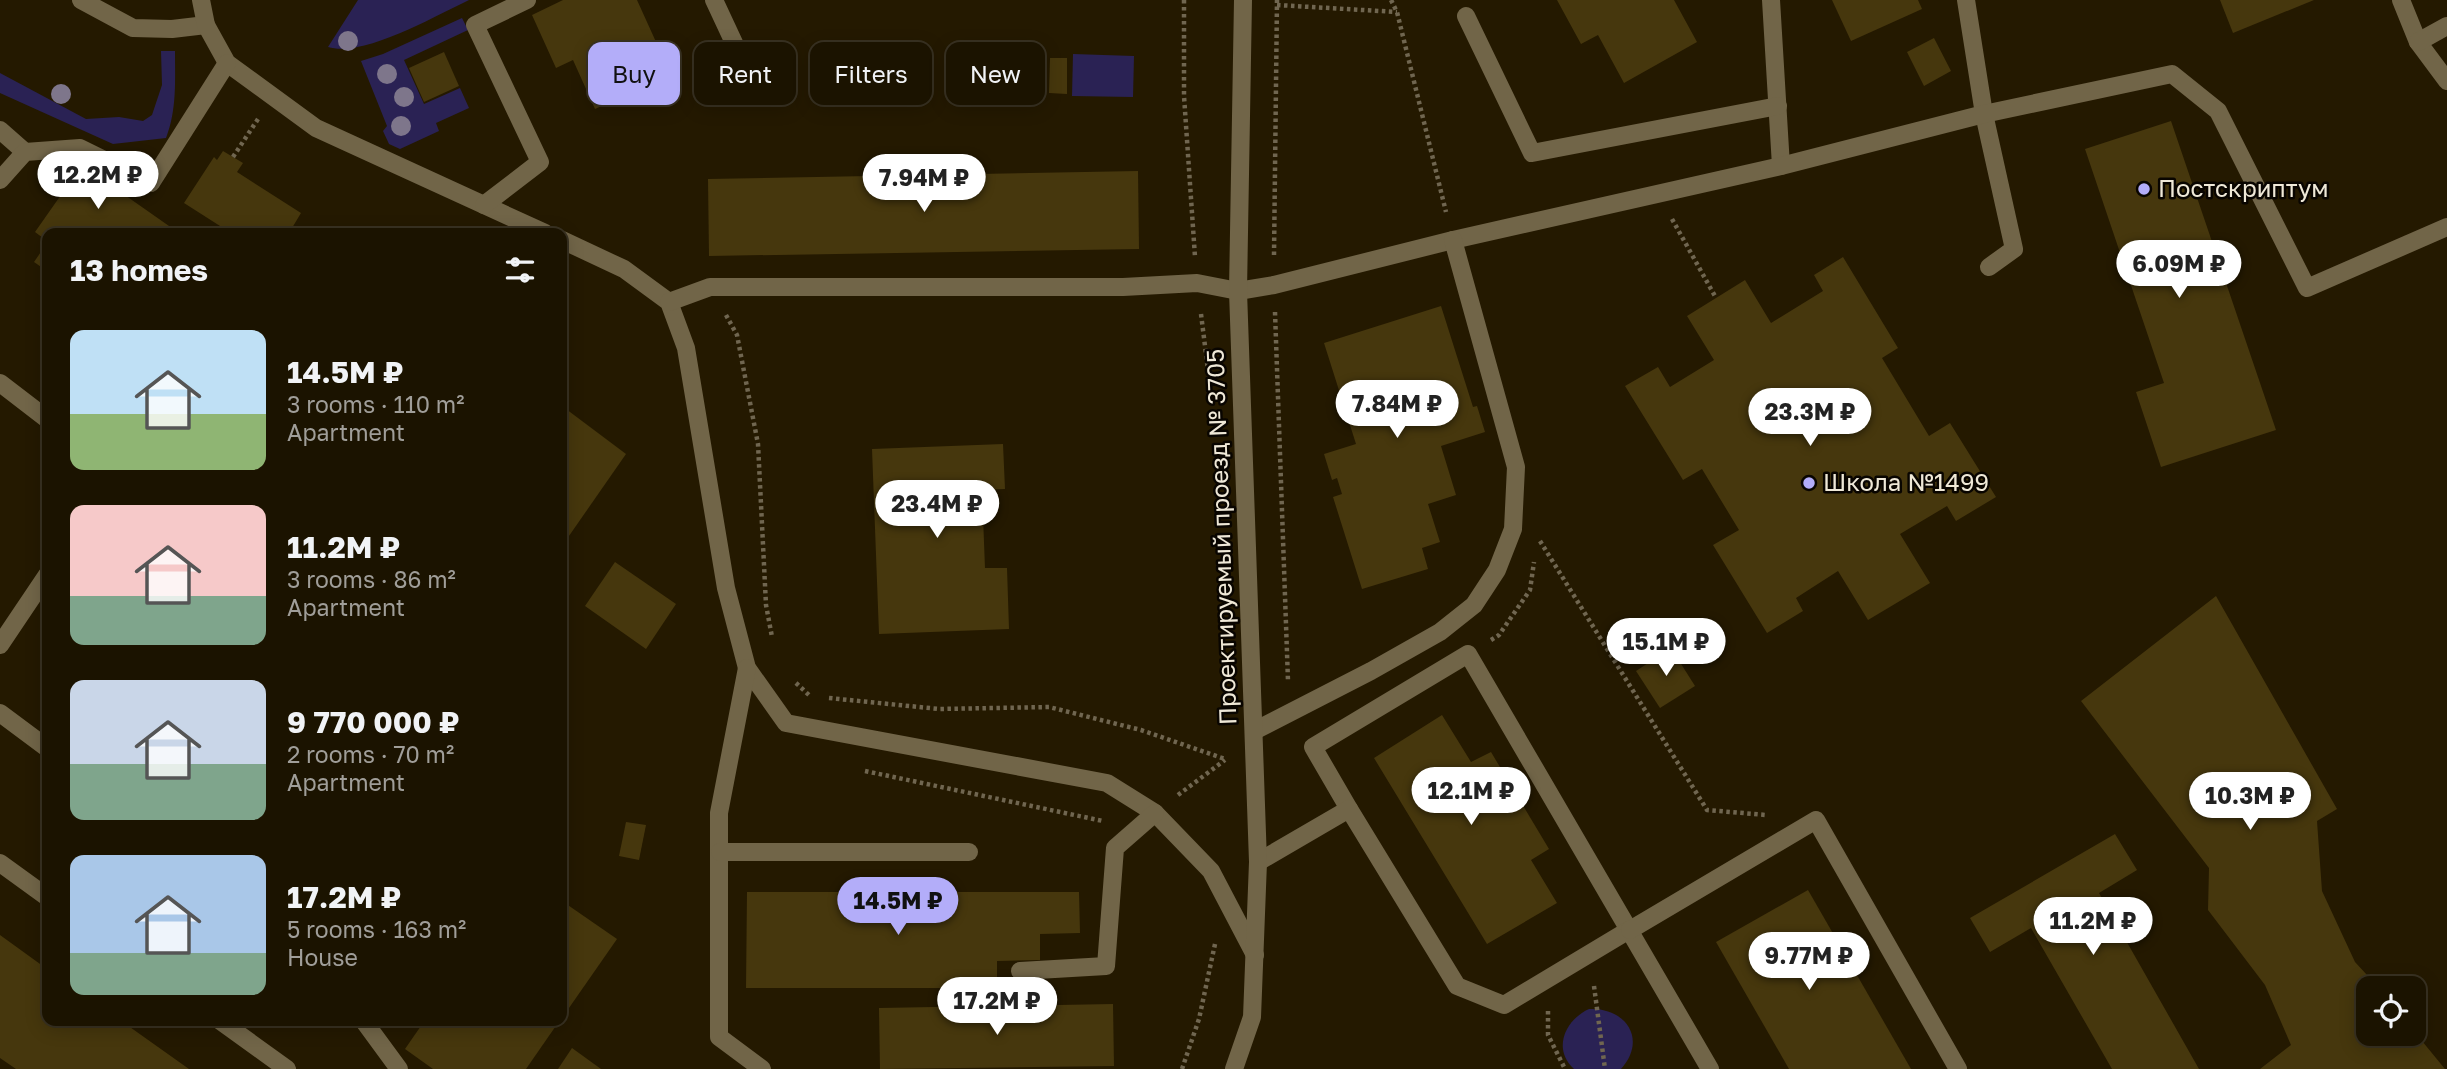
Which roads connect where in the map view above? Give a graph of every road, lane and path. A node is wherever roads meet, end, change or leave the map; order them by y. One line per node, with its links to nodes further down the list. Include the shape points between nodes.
1 (80, 0): 14 (street, via 133,27)
2 (201, 0): 14 (street)
3 (527, 0): 28 (street, via 475,25 540,162)
4 (714, 0): 16 (street)
5 (1184, 0): 35 (path, via 1184,96)
6 (1244, 0): 38 (street, Проектируемый проезд № 3705)
7 (1391, 0): 12 (path)
8 (1770, 0): 21 (street)
9 (1966, 0): 22 (street)
10 (2401, 0): 17 (street)
11 (1277, 3): 12 (path); 36 (path)
12 (1397, 12): 31 (path)
13 (1466, 16): 21 (street, via 1532,153)
14 (206, 25): 18 (street)
15 (2447, 26): 17 (street)
16 (733, 42)
17 (2418, 42): 19 (street)
18 (227, 63): 20 (street); 24 (street, via 150,183 80,148)
19 (2447, 81)
20 (272, 98): 25 (path); 28 (street, via 316,128)
21 (1778, 106): 26 (street)
22 (1984, 114): 26 (street); 29 (street, via 2172,74 2218,111 2307,288); 34 (street, via 2014,249)
23 (0, 130): 24 (street)
24 (25, 152): 27 (street)
25 (233, 157)
26 (1781, 166): 31 (street)
27 (0, 180)
28 (484, 205): 30 (street)
29 (2447, 227)
30 (534, 228)
31 (1453, 240): 36 (street); 53 (street, via 1516,467 1513,529 1497,570 1474,606 1440,632)
32 (567, 242): 40 (street, via 624,269)
33 (1686, 244): 39 (path)
34 (1989, 267)
35 (1197, 283): 37 (street); 38 (street); 42 (path)
36 (1274, 285): 38 (street); 53 (path)
37 (710, 288): 40 (street); 46 (path, via 737,335 758,444 766,605)
38 (1238, 290): 54 (street, Проектируемый проезд № 3705)
39 (1716, 298)
40 (669, 302): 48 (street, via 685,348 726,588)
41 (0, 383): 43 (street)
42 (1210, 383)
43 (42, 415)
44 (42, 582): 47 (street)
45 (1499, 635): 61 (path, via 1530,590 1537,536 1707,810)
46 (773, 640)
47 (0, 645)
48 (747, 668): 60 (street, via 786,723 1107,783); 63 (street, via 719,813)
49 (794, 680): 50 (path)
50 (811, 697)
51 (824, 698): 57 (path, via 939,709 1049,708 1142,730)
52 (0, 713): 55 (street)
53 (1290, 713): 54 (street)
54 (1254, 731): 65 (street, Проектируемый проезд № 3705)
55 (42, 744)
56 (1226, 746): 57 (path)
57 (1226, 760): 60 (path)
58 (855, 768): 62 (path)
59 (1349, 809): 65 (street); 68 (street, via 1457,986 1504,1005); 68 (street, via 1313,747 1468,654)
60 (1155, 813): 62 (street); 70 (street, via 1211,871)
61 (1816, 820): 68 (street); 84 (street)
62 (1136, 828): 71 (street, via 1115,848 1106,966)
63 (720, 852): 64 (street); 78 (street, via 719,1037)
64 (969, 852)
65 (1258, 862): 70 (street, Проектируемый проезд № 3705)
66 (0, 863): 67 (street)
67 (42, 893)
68 (1630, 930): 83 (street)
69 (1215, 944): 79 (path, via 1199,1019)
70 (1255, 955): 80 (street, Проектируемый проезд № 3705, via 1252,1017)
71 (1020, 971)
72 (1551, 1000): 81 (path, via 1548,1035)
73 (1597, 1009): 82 (path)
74 (227, 1026): 76 (street)
75 (367, 1026): 77 (street)
76 (287, 1069)
77 (399, 1069)
78 (762, 1069)
79 (1182, 1069)
80 (1234, 1069)
81 (1565, 1069)
82 (1605, 1069)
83 (1710, 1069)
84 (1958, 1069)

